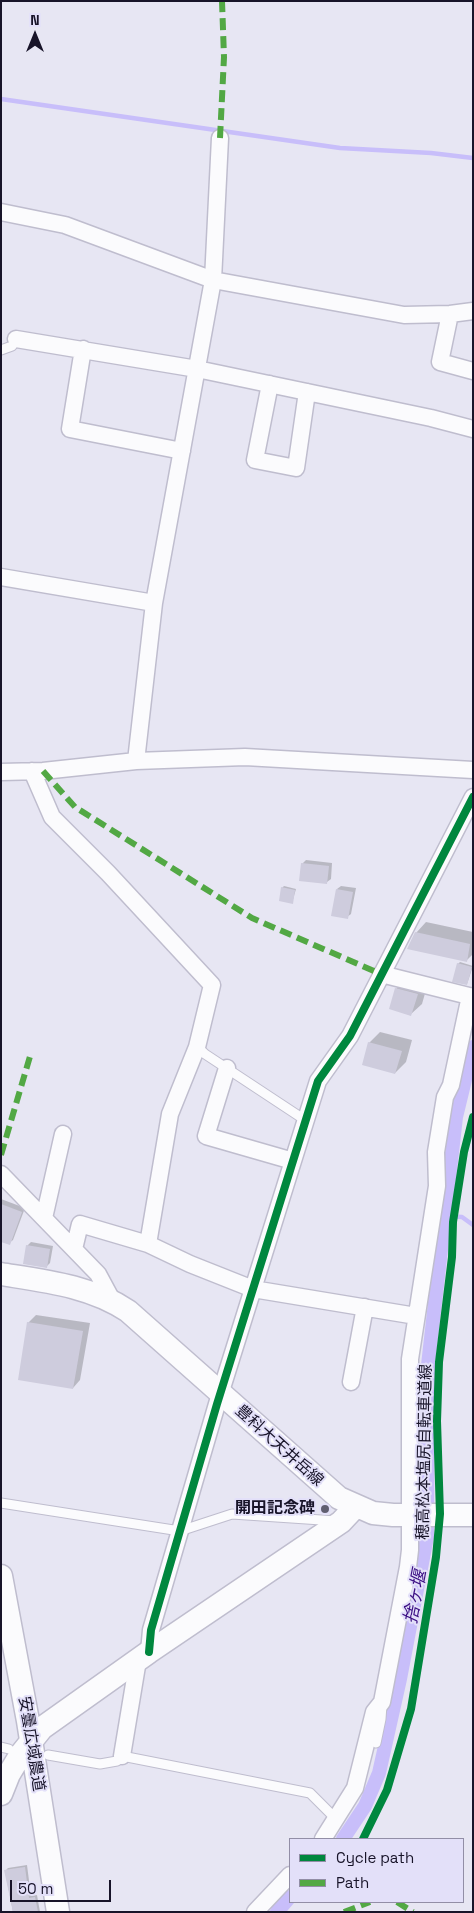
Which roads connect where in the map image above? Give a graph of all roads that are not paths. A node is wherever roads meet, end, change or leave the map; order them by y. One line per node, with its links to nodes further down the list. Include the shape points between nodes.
1 (220, 138): 3 (street)
2 (1, 212): 3 (street, via 65,225)
3 (213, 280): 5 (street, via 404,315); 9 (street)
4 (473, 311): 5 (street)
5 (450, 314): 10 (street, via 440,362)
6 (16, 339): 7 (lane, via 12,346); 8 (street)
7 (1, 350)
8 (83, 350): 9 (street); 14 (street, via 70,430)
9 (197, 369): 11 (street); 14 (street)
10 (473, 371)
11 (270, 384): 12 (street); 12 (street, via 255,460 296,468)
12 (307, 392): 13 (street)
13 (473, 429)
14 (182, 451): 16 (street)
15 (1, 577): 16 (street)
16 (154, 603): 17 (street)
17 (136, 761): 18 (street, via 245,757); 19 (street)
18 (473, 770)
19 (32, 771): 20 (street); 24 (street, via 52,817 212,985)
20 (1, 772)
21 (473, 797): 22 (street)
22 (382, 974): 23 (street); 26 (street, via 350,1036 318,1081)
23 (471, 997): 37 (street, via 451,1085 445,1097 436,1152 437,1186)
24 (197, 1046): 25 (lane); 31 (street, via 170,1114)
25 (226, 1068): 26 (lane); 28 (street, via 206,1136)
26 (305, 1120): 28 (street)
27 (63, 1134): 30 (street)
28 (293, 1161): 34 (street)
29 (1, 1174): 30 (street)
30 (44, 1218): 32 (street)
31 (148, 1244): 32 (street, via 80,1224); 34 (street)
32 (74, 1249): 35 (street, via 98,1274)
33 (1, 1274): 35 (street, 豊科大天井岳線, via 39,1280)
34 (253, 1289): 36 (street); 39 (street)
35 (112, 1300): 39 (street, 豊科大天井岳線)
36 (365, 1307): 37 (street); 38 (street)
37 (416, 1316): 42 (street, via 410,1359)
38 (351, 1382)
39 (221, 1394): 41 (street, 豊科大天井岳線, via 339,1498); 44 (street)
40 (1, 1503): 44 (lane)
41 (349, 1514): 42 (street, 豊科大天井岳線); 44 (lane, via 330,1519 232,1514); 47 (street)
42 (420, 1514): 43 (street, 豊科大天井岳線); 48 (street)
43 (473, 1516)
44 (180, 1531): 47 (street)
45 (1, 1576): 46 (street, 安曇広域農道)
46 (7, 1640): 49 (street, 安曇広域農道)
47 (143, 1656): 49 (street, via 51,1721); 52 (street)
48 (382, 1702): 50 (lane); 54 (street, via 374,1712 355,1788)
49 (31, 1740): 53 (street, via 9,1774); 57 (street, 安曇広域農道)
50 (376, 1743)
51 (48, 1755): 52 (lane, via 100,1764 117,1761)
52 (122, 1756): 54 (lane, via 310,1793)
53 (1, 1794)
54 (336, 1819): 55 (street)
55 (324, 1838)
56 (289, 1876): 58 (street)
57 (58, 1912)
58 (255, 1912)

